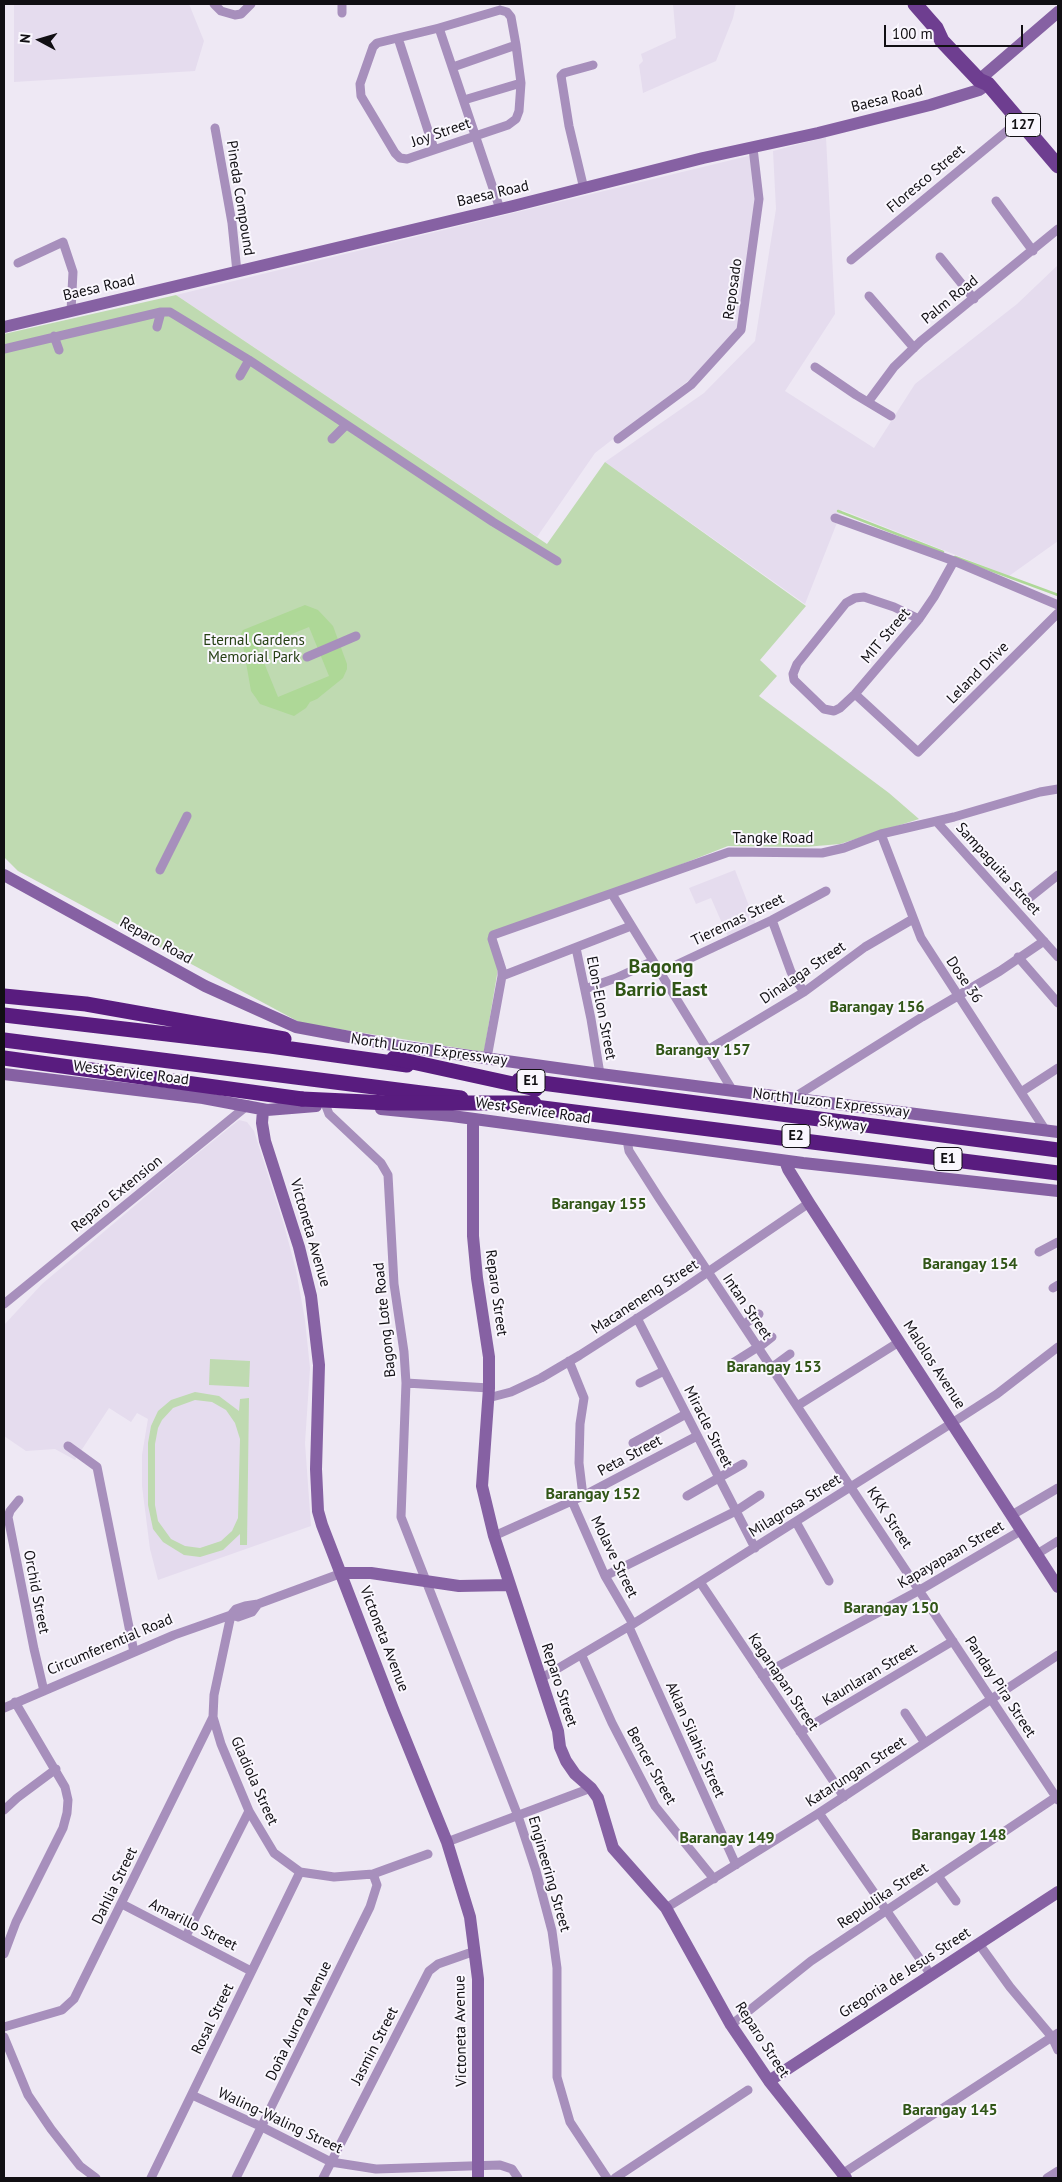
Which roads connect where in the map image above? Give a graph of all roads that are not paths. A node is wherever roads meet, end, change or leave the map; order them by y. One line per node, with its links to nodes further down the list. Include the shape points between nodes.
1 (214, 4): 2 (street, via 221,11 235,15 241,14)
2 (251, 4)
3 (915, 4): 10 (main road, 127, via 936,28 942,41)
4 (1058, 12): 10 (street, Baesa Road)
5 (439, 28): 6 (street); 7 (street, Joy Street, via 500,10 511,17); 9 (street)
6 (398, 38): 17 (street); 17 (street, Joy Street, via 373,47 360,84 361,96 400,158 406,159)
7 (516, 45): 9 (street); 11 (street, Joy Street)
8 (593, 65): 19 (street, via 561,76)
9 (453, 67): 12 (street)
10 (984, 80): 13 (main road, 127); 16 (street, Baesa Road, via 979,90)
11 (521, 83): 12 (street, Joy Street); 15 (street, Joy Street, via 516,118 508,125)
12 (464, 100): 15 (street)
13 (1019, 121): 18 (main road, 127); 25 (street, Floresco Street)
14 (215, 128): 27 (street, Pineda Compound)
15 (475, 136): 17 (street, Joy Street); 21 (street)
16 (753, 148): 19 (street, Baesa Road); 45 (street, Reposado, via 759,199 742,330 691,385)
17 (434, 149)
18 (1058, 166)
19 (584, 189): 21 (street, Baesa Road)
20 (996, 201): 23 (street)
21 (500, 209): 27 (street, Baesa Road)
22 (1058, 229): 23 (street, Palm Road)
23 (1033, 251): 29 (street, Palm Road)
24 (940, 257): 29 (street)
25 (851, 260)
26 (18, 263): 30 (street, via 63,242 73,272)
27 (238, 272): 30 (street, Baesa Road)
28 (869, 296): 35 (street)
29 (974, 298): 35 (street, Palm Road)
30 (71, 311): 32 (street, Baesa Road)
31 (161, 312): 33 (street); 34 (street); 38 (street, via 170,312)
32 (4, 327)
33 (157, 328)
34 (54, 336): 36 (street); 37 (street)
35 (914, 348): 41 (street, Palm Road, via 894,367)
36 (4, 349)
37 (59, 350)
38 (249, 360): 40 (street); 43 (street)
39 (815, 367): 41 (street)
40 (240, 376)
41 (868, 402): 42 (street)
42 (891, 416)
43 (346, 425): 44 (street); 47 (street)
44 (332, 439)
45 (618, 439)
46 (835, 518): 48 (street)
47 (557, 561)
48 (954, 561): 49 (street); 51 (street, MIT Street)
49 (1058, 605)
50 (1058, 613): 54 (street, Leland Drive, via 918,752)
51 (919, 619): 54 (street, MIT Street); 54 (street, MIT Street, via 864,597 846,603 797,664 793,674 794,680 824,709 834,711)
52 (356, 636): 53 (street)
53 (308, 657)
54 (855, 694)
55 (1058, 789): 57 (street, Tangke Road)
56 (187, 816): 59 (street)
57 (936, 821): 58 (street, Tangke Road); 68 (street, Sampaguita Street)
58 (881, 834): 63 (street, Tangke Road, via 822,853 729,852); 65 (street, Dose 36)
59 (160, 870)
60 (4, 875): 84 (street, Reparo Road, via 205,986 296,1027)
61 (1058, 875): 64 (street)
62 (826, 891): 66 (street, Tieremas Street)
63 (612, 894): 67 (street); 74 (street, Tangke Road, via 493,935)
64 (1028, 899)
65 (913, 919): 76 (street, Dinalaga Street, via 865,948); 77 (street, Dose 36, via 930,954)
66 (772, 920): 73 (street, Tieremas Street); 76 (street, via 791,972)
67 (631, 926): 69 (street); 72 (street)
68 (1044, 941): 70 (street); 71 (street, Sampaguita Street)
69 (576, 948): 74 (street); 75 (street, Elon-Elon Street)
70 (1018, 957): 77 (street); 79 (street)
71 (1058, 957)
72 (653, 961): 73 (street); 75 (street)
73 (661, 972): 82 (street)
74 (502, 976): 84 (street)
75 (585, 989): 87 (street, Elon-Elon Street)
76 (804, 992): 82 (street, Dinalaga Street)
77 (958, 995): 89 (street, Dose 36); 91 (street)
78 (4, 996): 90 (highway, bridge, via 86,1004 394,1058)
79 (1058, 1003)
80 (4, 1015): 98 (highway, North Luzon Expressway / E1, via 270,1046)
81 (4, 1040): 102 (highway, E1)
82 (709, 1049): 88 (street)
83 (4, 1058): 90 (highway, bridge, via 302,1099 390,1103)
84 (487, 1058): 87 (street, Reparo Road)
85 (1058, 1068): 89 (street)
86 (4, 1074): 92 (street, West Service Road)
87 (600, 1074): 88 (street, Reparo Road)
88 (733, 1091): 91 (street, Reparo Road)
89 (1021, 1092): 96 (street, Dose 36)
90 (535, 1096): 99 (highway, Skyway / E2); 101 (highway, Skyway / E2)
91 (793, 1098): 96 (street, Reparo Road)
92 (248, 1106): 94 (street, West Service Road); 108 (street, Reparo Extension)
93 (326, 1106): 94 (street, West Service Road); 95 (street, West Service Road); 121 (street, Bagong Lote Road, via 332,1118 381,1164 388,1175 394,1284)
94 (262, 1110): 147 (street, Victoneta Avenue, via 265,1141 311,1296 319,1365 318,1511)
95 (472, 1119): 97 (street, West Service Road); 123 (street, Reparo Street, via 473,1236 489,1357)
96 (1052, 1131)
97 (627, 1140): 100 (street, West Service Road); 107 (street, Intan Street, via 629,1151)
98 (1058, 1150)
99 (1058, 1154)
100 (785, 1161): 103 (street, West Service Road); 104 (street, Malolos Avenue)
101 (1058, 1168)
102 (1058, 1173)
103 (1058, 1191)
104 (809, 1203): 107 (street, Macaneneng Street); 113 (street, Malolos Avenue)
105 (1058, 1242): 106 (street)
106 (1039, 1252)
107 (708, 1272): 110 (street, Macaneneng Street); 111 (street, Intan Street)
108 (4, 1304)
109 (759, 1314): 111 (street)
110 (637, 1318): 117 (street, Macaneneng Street); 120 (street, Miracle Street)
111 (743, 1326): 114 (street, Intan Street)
112 (772, 1337): 114 (street)
113 (899, 1342): 124 (street); 126 (street, Malolos Avenue)
114 (758, 1347): 118 (street); 119 (street, Intan Street)
115 (1058, 1347): 126 (street, Milagrosa Street, via 997,1394)
116 (790, 1354): 119 (street)
117 (570, 1361): 123 (street, Macaneneng Street, via 511,1392); 135 (street, via 584,1398 579,1463)
118 (731, 1364)
119 (771, 1368): 124 (street, Intan Street)
120 (664, 1371): 122 (street); 125 (street, Miracle Street)
121 (406, 1383): 123 (street, Macaneneng Street); 150 (street, Bagong Lote Road, via 400,1510)
122 (640, 1383)
123 (488, 1393): 143 (street, Reparo Street, via 482,1486)
124 (797, 1406): 132 (street, Intan Street)
125 (686, 1414): 127 (street, Miracle Street); 128 (street)
126 (952, 1423): 132 (street, Milagrosa Street); 140 (street, Malolos Avenue)
127 (698, 1436): 131 (street, Miracle Street); 135 (street, Peta Street)
128 (633, 1443)
129 (68, 1446): 158 (street, via 97,1468)
130 (743, 1464): 131 (street)
131 (719, 1477): 136 (street); 139 (street, Miracle Street)
132 (851, 1487): 141 (street, Milagrosa Street); 154 (street, KKK Street)
133 (1058, 1488): 140 (street)
134 (760, 1495): 139 (street)
135 (583, 1496): 138 (street, Peta Street)
136 (687, 1496)
137 (19, 1500): 163 (street, Orchid Street, via 8,1517)
138 (572, 1501): 143 (street, Peta Street); 148 (street, Molave Street)
139 (736, 1511): 145 (street, Miracle Street); 148 (street)
140 (1012, 1515): 142 (street, Malolos Avenue)
141 (796, 1522): 145 (street, Milagrosa Street); 149 (street)
142 (1022, 1530): 146 (street, Malolos Avenue); 154 (street, Kapayapaan Street)
143 (494, 1536): 152 (street, Reparo Street)
144 (1058, 1541): 146 (street)
145 (755, 1548): 151 (street, Milagrosa Street)
146 (1037, 1554): 153 (street, Malolos Avenue)
147 (342, 1573): 150 (street, Circumferential Road, via 371,1573); 155 (street, Circumferential Road, via 258,1604 252,1612 238,1617); 179 (street, Victoneta Avenue)
148 (605, 1576): 156 (street, Molave Street)
149 (829, 1581)
150 (426, 1582): 152 (street, Circumferential Road, via 459,1586); 178 (street, Engineering Street)
151 (700, 1582): 156 (street, Milagrosa Street); 161 (street, Kaganapan Street)
152 (509, 1584): 162 (street, Reparo Street)
153 (1058, 1587)
154 (920, 1590): 157 (street, Panday Pira Street); 161 (street, Kapayapaan Street)
155 (231, 1615): 158 (street, Circumferential Road); 168 (street, Gladiola Street, via 214,1696)
156 (631, 1626): 160 (street, Milagrosa Street); 181 (street, Aklan Silahis Street)
157 (953, 1641): 164 (street, Panday Pira Street); 169 (street, Kaunlaran Street)
158 (134, 1652): 163 (street, Circumferential Road)
159 (1058, 1655): 164 (street, Katarungan Street)
160 (582, 1656): 162 (street, Milagrosa Street); 185 (street, Bencer Street, via 655,1806)
161 (762, 1675): 169 (street, Kaganapan Street)
162 (540, 1679): 172 (street, Reparo Street, via 558,1731 560,1747)
163 (44, 1691): 165 (street, Circumferential Road)
164 (992, 1699): 170 (street, Katarungan Street); 174 (street, Panday Pira Street)
165 (15, 1702): 166 (street, Circumferential Road); 171 (street)
166 (4, 1708)
167 (905, 1712): 170 (street)
168 (213, 1717): 176 (street, Gladiola Street); 188 (street, Dahlia Street)
169 (800, 1732): 173 (street, Kaganapan Street)
170 (925, 1743): 173 (street, Katarungan Street)
171 (56, 1769): 175 (street); 194 (street, via 68,1800 63,1828 16,1922)
172 (587, 1790): 178 (street); 189 (street, Reparo Street, via 598,1798 613,1848)
173 (844, 1797): 177 (street, Katarungan Street)
174 (1057, 1798): 184 (street, Republika Street)
175 (4, 1810)
176 (249, 1810): 182 (street, Gladiola Street, via 274,1853); 191 (street)
177 (819, 1813): 181 (street, Katarungan Street); 190 (street)
178 (518, 1816): 179 (street); 217 (street, Engineering Street, via 552,1931 557,1968 557,2077 562,2098 570,2122)
179 (447, 1842): 193 (street, Victoneta Avenue, via 466,1897)
180 (428, 1854): 183 (street, Gladiola Street)
181 (736, 1865): 185 (street, Katarungan Street)
182 (300, 1872): 183 (street, Gladiola Street, via 334,1877); 195 (street, Rosal Street)
183 (373, 1874): 205 (street, Doña Aurora Avenue, via 377,1885 370,1907)
184 (938, 1876): 187 (street); 190 (street, Republika Street)
185 (714, 1879): 189 (street, Katarungan Street)
186 (1058, 1892): 192 (street, Gregoria de Jesus Street)
187 (956, 1901)
188 (122, 1904): 191 (street, Amarillo Street); 198 (street, Dahlia Street, via 74,1999 62,2010)
189 (666, 1908): 197 (street, Reparo Street)
190 (886, 1911): 196 (street); 197 (street, Republika Street, via 811,1961)
191 (186, 1936): 195 (street, Amarillo Street)
192 (979, 1944): 196 (street, Gregoria de Jesus Street); 199 (street, via 1010,1987)
193 (475, 1951): 206 (street, Jasmin Street, via 438,1964 429,1971); 207 (street, Victoneta Avenue, via 478,1979)
194 (4, 1954)
195 (251, 1971): 204 (street, Rosal Street)
196 (931, 1975): 202 (street, Gregoria de Jesus Street)
197 (731, 2025): 202 (street, Reparo Street)
198 (4, 2027)
199 (1055, 2035): 201 (street); 210 (street)
200 (4, 2037): 211 (street, via 28,2095 50,2129 80,2166)
201 (1058, 2050)
202 (769, 2082): 210 (street, Reparo Street)
203 (748, 2090): 218 (street)
204 (192, 2095): 205 (street, Waling-Waling Street); 212 (street, Rosal Street)
205 (262, 2127): 206 (street, Waling-Waling Street); 213 (street, Doña Aurora Avenue)
206 (331, 2162): 209 (street, Waling-Waling Street); 214 (street, Jasmin Street)
207 (478, 2165): 209 (street, Waling-Waling Street); 215 (street, Victoneta Avenue); 216 (street, Waling-Waling Street, via 506,2166)
208 (1058, 2171): 219 (street)
209 (387, 2174)
210 (844, 2176)
211 (96, 2178)
212 (151, 2178)
213 (236, 2178)
214 (323, 2178)
215 (478, 2178)
216 (518, 2178)
217 (607, 2178)
218 (615, 2178)
219 (1047, 2178)

